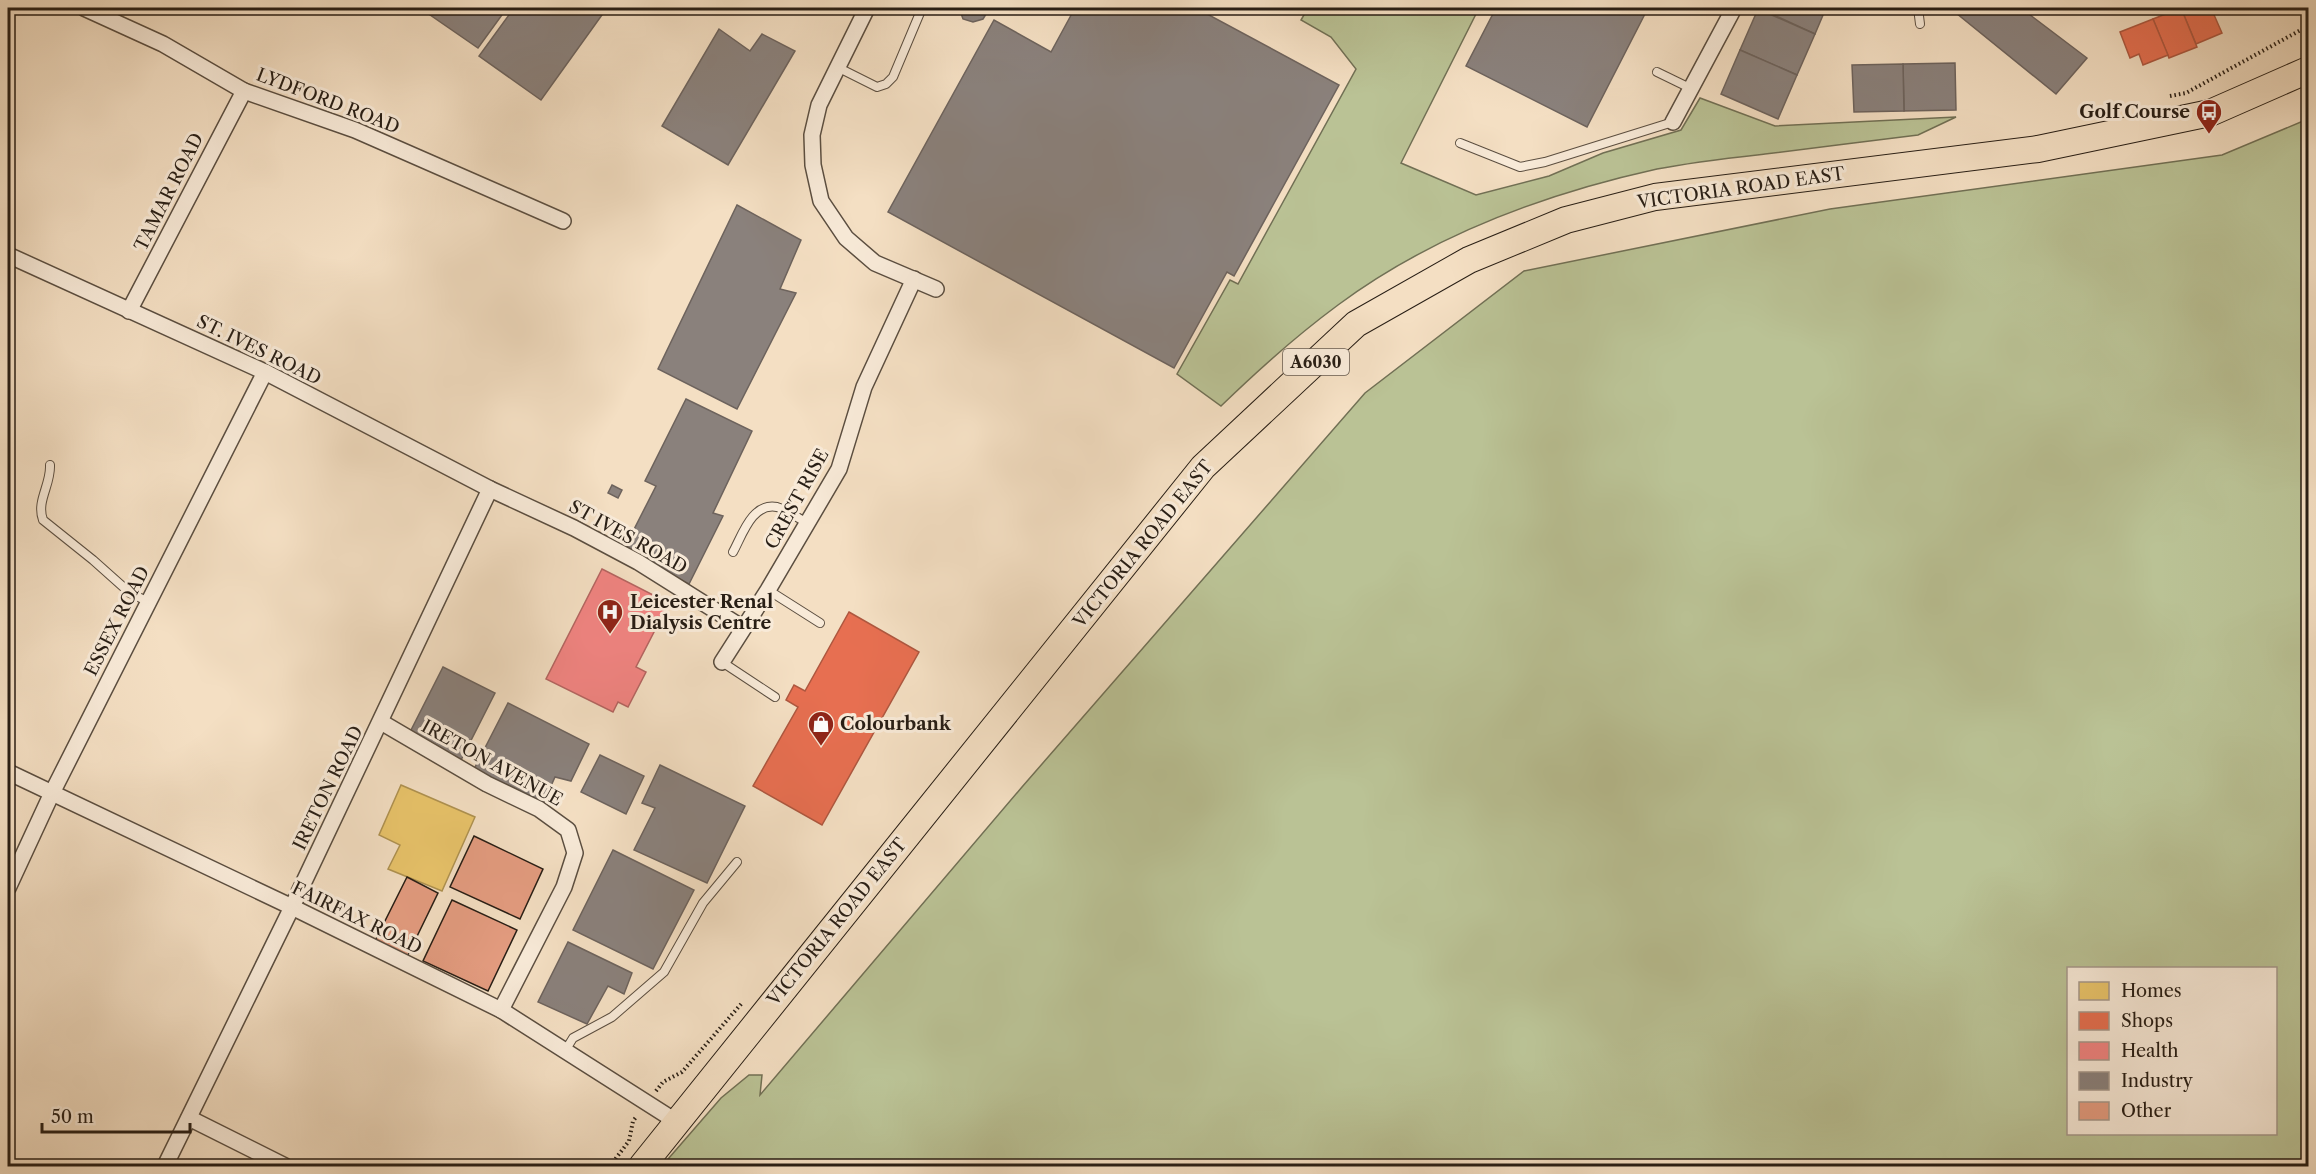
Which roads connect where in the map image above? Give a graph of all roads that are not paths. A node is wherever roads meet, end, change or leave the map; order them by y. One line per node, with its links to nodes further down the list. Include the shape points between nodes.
1 (84, 8): 11 (street, LYDFORD ROAD, via 163,44)
2 (867, 8): 7 (street)
3 (922, 8): 7 (lane, via 893,77 886,84 877,87)
4 (1734, 8): 10 (street)
5 (1918, 8): 6 (lane)
6 (1920, 24)
7 (837, 67): 16 (street, via 819,105 812,135 813,165 821,201 846,238 875,263)
8 (2308, 70): 39 (highway, VICTORIA ROAD EAST / A6030, via 2210,113 2038,149 1655,197 1566,220 1469,260 1356,324 1203,467)
9 (1657, 72): 10 (lane)
10 (1692, 88): 12 (street)
11 (244, 90): 14 (street, LYDFORD ROAD, via 355,130); 18 (street, TAMAR ROAD)
12 (1673, 122): 13 (lane, via 1545,162 1520,166)
13 (1460, 143)
14 (563, 221)
15 (8, 255): 18 (street, ST. IVES ROAD)
16 (914, 279): 17 (street); 22 (street, CREST RISE, via 864,387 839,469)
17 (936, 289)
18 (129, 311): 19 (street, ST. IVES ROAD)
19 (265, 372): 21 (street, ST. IVES ROAD); 25 (street, ESSEX ROAD)
20 (50, 465): 25 (lane, via 49,482 40,503 43,520 130,593)
21 (490, 489): 27 (street, ST IVES ROAD, via 638,562); 30 (street, IRETON ROAD)
22 (807, 523): 23 (lane, via 777,507 764,507 754,515); 24 (street, CREST RISE)
23 (733, 552)
24 (768, 590): 26 (lane); 27 (street, CREST RISE)
25 (149, 602): 32 (street, ESSEX ROAD)
26 (820, 623)
27 (743, 628): 28 (street, CREST RISE)
28 (722, 662): 29 (lane)
29 (775, 697)
30 (381, 723): 35 (street, IRETON ROAD); 36 (street, IRETON AVENUE, via 539,809 568,830 575,853 564,887)
31 (8, 772): 32 (street, FAIRFAX ROAD)
32 (52, 793): 34 (street, ESSEX ROAD); 35 (street, FAIRFAX ROAD)
33 (737, 862): 37 (lane, via 703,903 664,972 612,1017 578,1034)
34 (8, 888)
35 (292, 908): 36 (street, FAIRFAX ROAD); 38 (street, IRETON ROAD)
36 (501, 1010): 37 (street, FAIRFAX ROAD)
37 (565, 1051): 39 (street, FAIRFAX ROAD)
38 (189, 1118): 40 (street, IRETON ROAD); 41 (street)
39 (677, 1122): 42 (highway, VICTORIA ROAD EAST / A6030)
40 (165, 1167)
41 (285, 1167)
42 (642, 1167)

